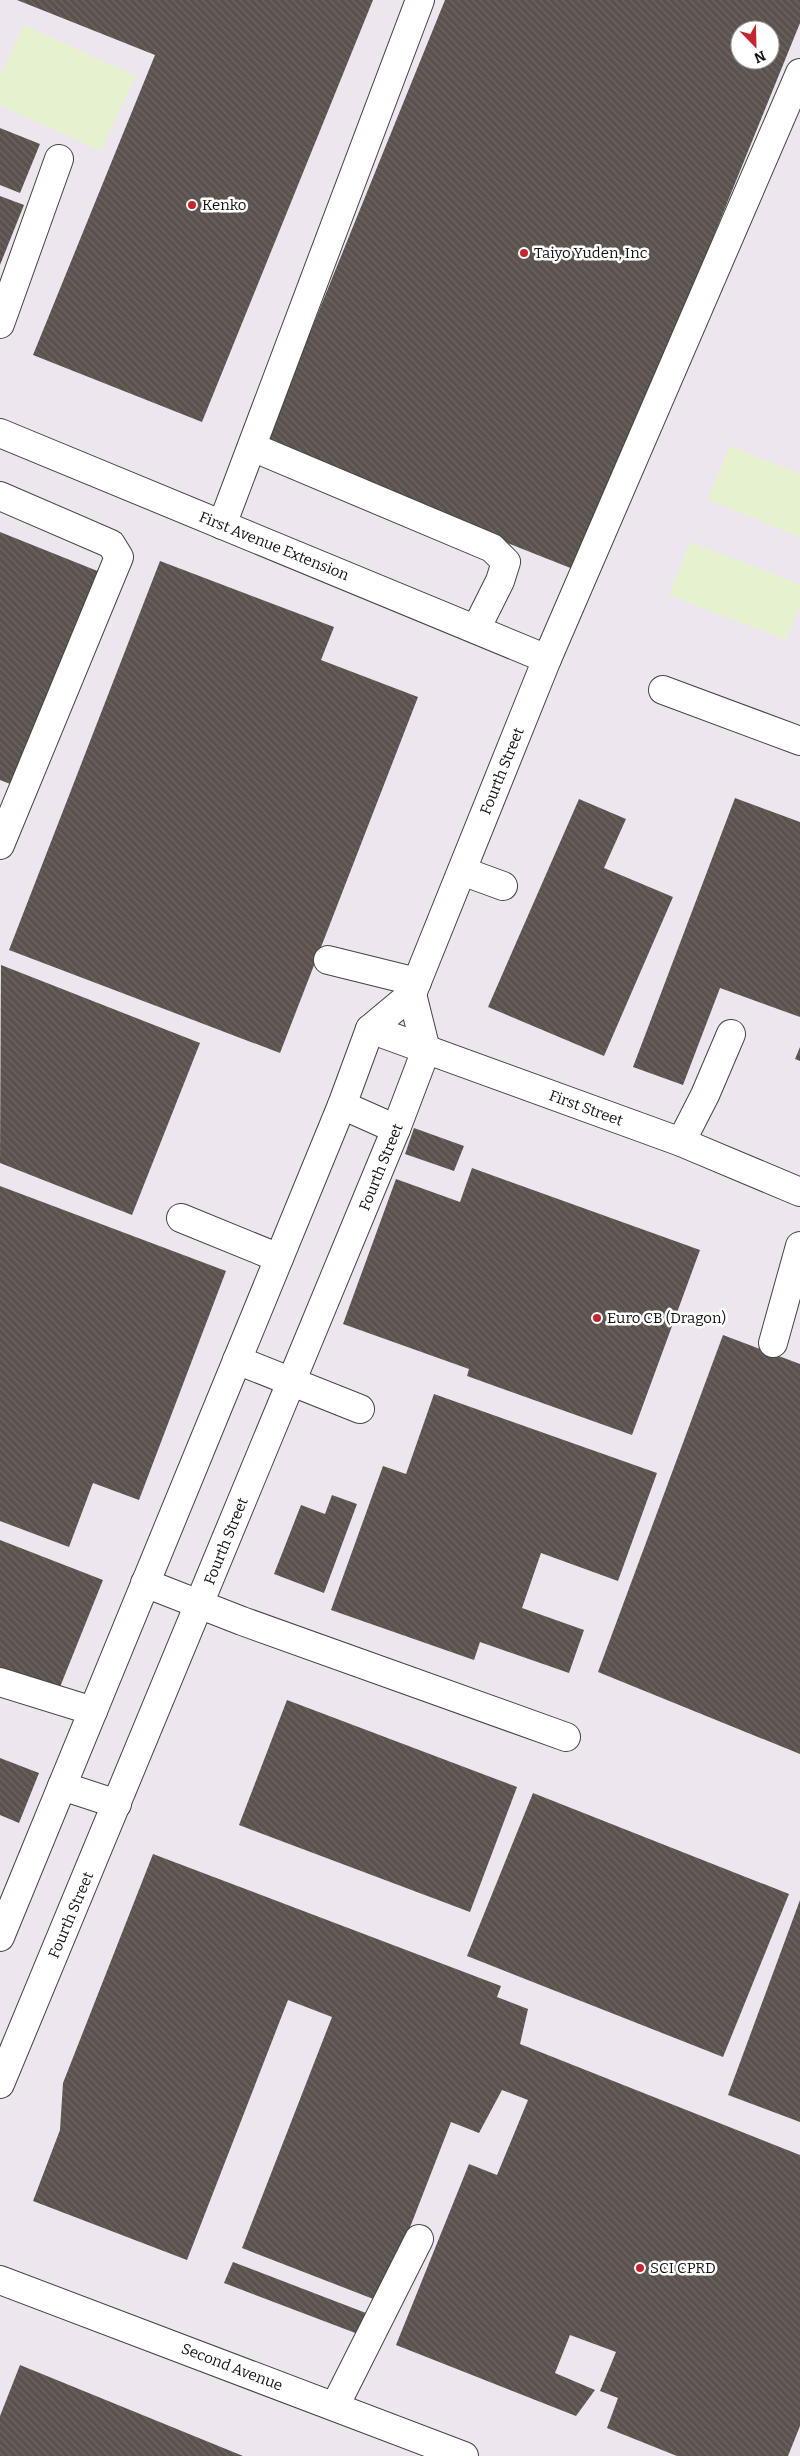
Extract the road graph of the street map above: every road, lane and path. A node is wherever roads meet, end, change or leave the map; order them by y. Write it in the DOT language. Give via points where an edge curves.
graph roads {
  1 [pos="420,0"];
  2 [pos="800,73"];
  3 [pos="59,159"];
  4 [pos="0,324"];
  5 [pos="0,433"];
  6 [pos="252,446"];
  7 [pos="0,496"];
  8 [pos="222,525"];
  9 [pos="476,629"];
  10 [pos="547,659"];
  11 [pos="663,690"];
  12 [pos="800,741"];
  13 [pos="0,845"];
  14 [pos="462,871"];
  15 [pos="503,886"];
  16 [pos="328,960"];
  17 [pos="415,988"];
  18 [pos="370,1029"];
  19 [pos="731,1034"];
  20 [pos="426,1050"];
  21 [pos="342,1105"];
  22 [pos="396,1129"];
  23 [pos="680,1142"];
  24 [pos="798,1188"];
  25 [pos="181,1218"];
  26 [pos="800,1246"];
  27 [pos="279,1258"];
  28 [pos="773,1343"];
  29 [pos="237,1360"];
  30 [pos="292,1382"];
  31 [pos="360,1409"];
  32 [pos="145,1583"];
  33 [pos="200,1604"];
  34 [pos="0,1682"];
  35 [pos="93,1711"];
  36 [pos="566,1737"];
  37 [pos="62,1786"];
  38 [pos="117,1804"];
  39 [pos="0,1937"];
  40 [pos="0,2084"];
  41 [pos="419,2239"];
  42 [pos="0,2280"];
  43 [pos="335,2406"];
  44 [pos="464,2456"];
  1 -- 6 [label="street"];
  2 -- 10 [label="street, Fourth Street"];
  3 -- 4 [label="street"];
  5 -- 8 [label="street, First Avenue Extension"];
  6 -- 8 [label="street"];
  6 -- 9 [label="street" via="492,548 506,562"];
  7 -- 13 [label="street" via="111,544 119,557"];
  8 -- 9 [label="street, First Avenue Extension"];
  9 -- 10 [label="street, First Avenue Extension"];
  10 -- 14 [label="street, Fourth Street"];
  11 -- 12 [label="street"];
  14 -- 15 [label="street"];
  14 -- 17 [label="street, Fourth Street"];
  16 -- 17 [label="street"];
  17 -- 18 [label="street, Fourth Street"];
  17 -- 20 [label="street"];
  18 -- 20 [label="street, First Street"];
  18 -- 21 [label="street, Fourth Street"];
  19 -- 23 [label="street"];
  20 -- 22 [label="street, Fourth Street"];
  20 -- 23 [label="street, First Street"];
  21 -- 22 [label="street"];
  21 -- 27 [label="street, Fourth Street"];
  22 -- 30 [label="street, Fourth Street"];
  23 -- 24 [label="street, First Street"];
  25 -- 27 [label="street"];
  26 -- 28 [label="street"];
  27 -- 29 [label="street, Fourth Street"];
  29 -- 30 [label="street"];
  29 -- 32 [label="street, Fourth Street"];
  30 -- 31 [label="street"];
  30 -- 33 [label="street, Fourth Street"];
  32 -- 33 [label="street"];
  32 -- 35 [label="street, Fourth Street"];
  33 -- 36 [label="street"];
  33 -- 38 [label="street, Fourth Street"];
  34 -- 35 [label="street"];
  35 -- 37 [label="street, Fourth Street"];
  37 -- 38 [label="street"];
  37 -- 39 [label="street, Fourth Street"];
  38 -- 40 [label="street, Fourth Street"];
  41 -- 43 [label="street"];
  42 -- 43 [label="street, Second Avenue"];
  43 -- 44 [label="street, Second Avenue"];
}
